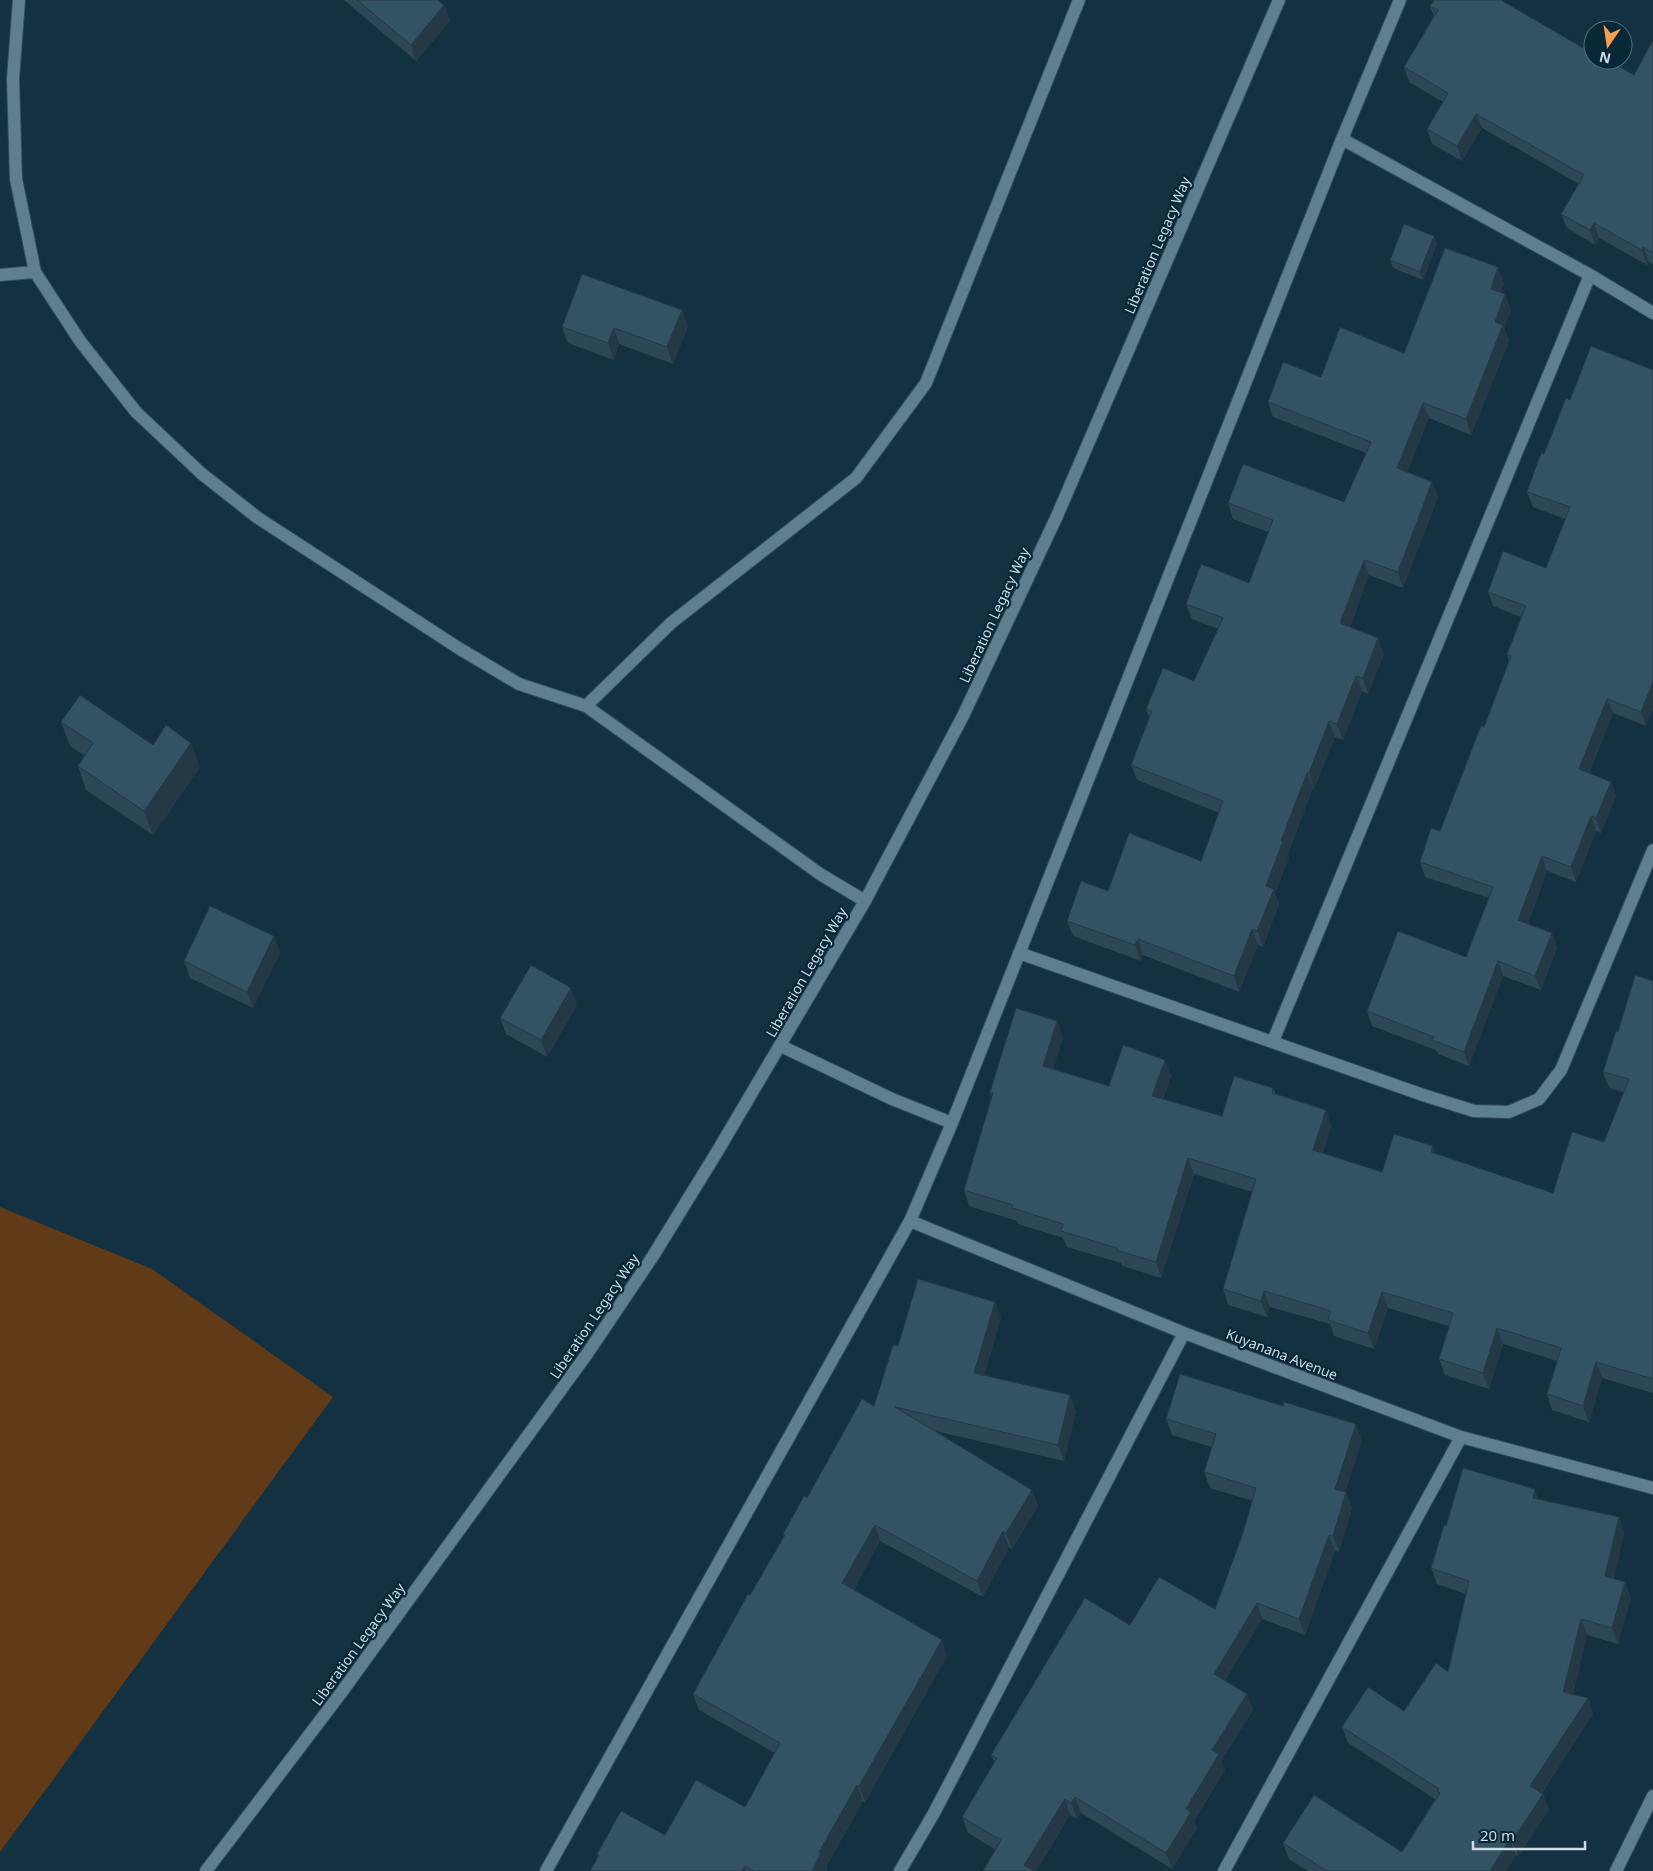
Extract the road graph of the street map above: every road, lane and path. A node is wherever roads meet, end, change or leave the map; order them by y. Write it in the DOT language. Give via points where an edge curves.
graph roads {
  1 [pos="20,0"];
  2 [pos="1079,0"];
  3 [pos="1278,0"];
  4 [pos="1400,0"];
  5 [pos="1342,139"];
  6 [pos="35,272"];
  7 [pos="0,275"];
  8 [pos="1590,275"];
  9 [pos="1653,314"];
  10 [pos="586,706"];
  11 [pos="1653,850"];
  12 [pos="865,901"];
  13 [pos="1019,952"];
  14 [pos="1273,1042"];
  15 [pos="780,1046"];
  16 [pos="952,1123"];
  17 [pos="910,1222"];
  18 [pos="1184,1333"];
  19 [pos="1461,1437"];
  20 [pos="1653,1488"];
  21 [pos="1653,1796"];
  22 [pos="206,1871"];
  23 [pos="546,1871"];
  24 [pos="900,1871"];
  25 [pos="1224,1871"];
  26 [pos="1616,1871"];
  1 -- 6 [label="street" via="13,79 16,179"];
  2 -- 10 [label="street" via="926,383 856,478 671,623"];
  3 -- 12 [label="street, Liberation Legacy Way" via="1057,516 963,716"];
  4 -- 5 [label="street"];
  5 -- 8 [label="street"];
  5 -- 13 [label="street"];
  6 -- 7 [label="street"];
  6 -- 10 [label="street" via="80,341 136,412 202,474 258,518 460,650 519,684"];
  8 -- 9 [label="street"];
  8 -- 14 [label="street"];
  10 -- 12 [label="street" via="820,874"];
  11 -- 14 [label="street" via="1562,1070 1539,1099 1509,1112 1474,1111"];
  12 -- 15 [label="street, Liberation Legacy Way"];
  13 -- 14 [label="street"];
  13 -- 16 [label="street"];
  15 -- 16 [label="street"];
  15 -- 22 [label="street, Liberation Legacy Way" via="652,1256 587,1354 341,1693"];
  16 -- 17 [label="street"];
  17 -- 18 [label="street, Kuyanana Avenue"];
  17 -- 23 [label="street"];
  18 -- 19 [label="street, Kuyanana Avenue"];
  18 -- 24 [label="street" via="934,1813"];
  19 -- 20 [label="street, Kuyanana Avenue"];
  19 -- 25 [label="street"];
  21 -- 26 [label="street"];
}
